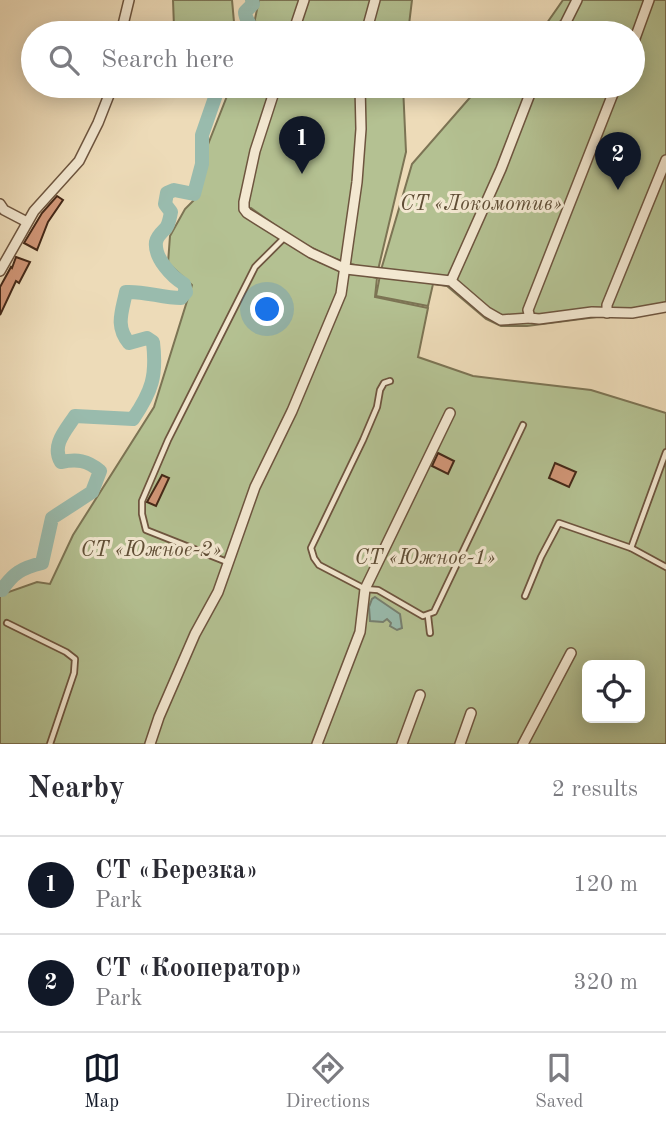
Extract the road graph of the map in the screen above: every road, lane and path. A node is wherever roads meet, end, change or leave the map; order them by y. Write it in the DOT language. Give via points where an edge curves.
graph roads {
  1 [pos="129,0"];
  2 [pos="304,0"];
  3 [pos="375,0"];
  4 [pos="577,0"];
  5 [pos="649,0"];
  6 [pos="124,21"];
  7 [pos="297,21"];
  8 [pos="369,21"];
  9 [pos="566,21"];
  10 [pos="641,21"];
  11 [pos="108,98"];
  12 [pos="272,98"];
  13 [pos="360,98"];
  14 [pos="528,98"];
  15 [pos="611,98"];
  16 [pos="666,160"];
  17 [pos="0,204"];
  18 [pos="27,222"];
  19 [pos="286,237"];
  20 [pos="346,269"];
  21 [pos="0,271"];
  22 [pos="451,281"];
  23 [pos="666,307"];
  24 [pos="607,313"];
  25 [pos="530,318"];
  26 [pos="390,381"];
  27 [pos="450,413"];
  28 [pos="523,425"];
  29 [pos="666,452"];
  30 [pos="631,548"];
  31 [pos="227,562"];
  32 [pos="666,567"];
  33 [pos="365,589"];
  34 [pos="525,596"];
  35 [pos="428,616"];
  36 [pos="7,623"];
  37 [pos="430,633"];
  38 [pos="571,653"];
  39 [pos="420,695"];
  40 [pos="471,713"];
  41 [pos="50,744"];
  42 [pos="150,744"];
  43 [pos="317,744"];
  44 [pos="402,744"];
  45 [pos="460,744"];
  46 [pos="523,744"];
  1 -- 6 [label="street"];
  2 -- 7 [label="street"];
  3 -- 8 [label="street"];
  4 -- 9 [label="street"];
  5 -- 10 [label="street"];
  11 -- 18 [label="street" via="79,161"];
  12 -- 19 [label="street" via="255,151 244,209"];
  13 -- 20 [label="street" via="357,182"];
  14 -- 22 [label="street"];
  15 -- 25 [label="street" via="532,298"];
  16 -- 24 [label="street"];
  17 -- 18 [label="street"];
  18 -- 21 [label="street"];
  19 -- 20 [label="street"];
  19 -- 31 [label="lane" via="255,267 189,394 142,501 146,530"];
  20 -- 22 [label="street"];
  20 -- 31 [label="street" via="341,294 255,487"];
  22 -- 25 [label="street" via="501,320"];
  23 -- 24 [label="street"];
  24 -- 25 [label="street"];
  26 -- 33 [label="lane" via="380,390 363,440 311,548 320,565"];
  27 -- 33 [label="street"];
  28 -- 35 [label="lane" via="460,561"];
  29 -- 30 [label="lane"];
  30 -- 32 [label="lane"];
  30 -- 34 [label="lane" via="559,523"];
  31 -- 42 [label="street"];
  33 -- 35 [label="lane" via="378,590"];
  33 -- 43 [label="street" via="360,632"];
  35 -- 37 [label="lane"];
  36 -- 41 [label="lane" via="75,659"];
  38 -- 46 [label="street"];
  39 -- 44 [label="street"];
  40 -- 45 [label="street"];
}
